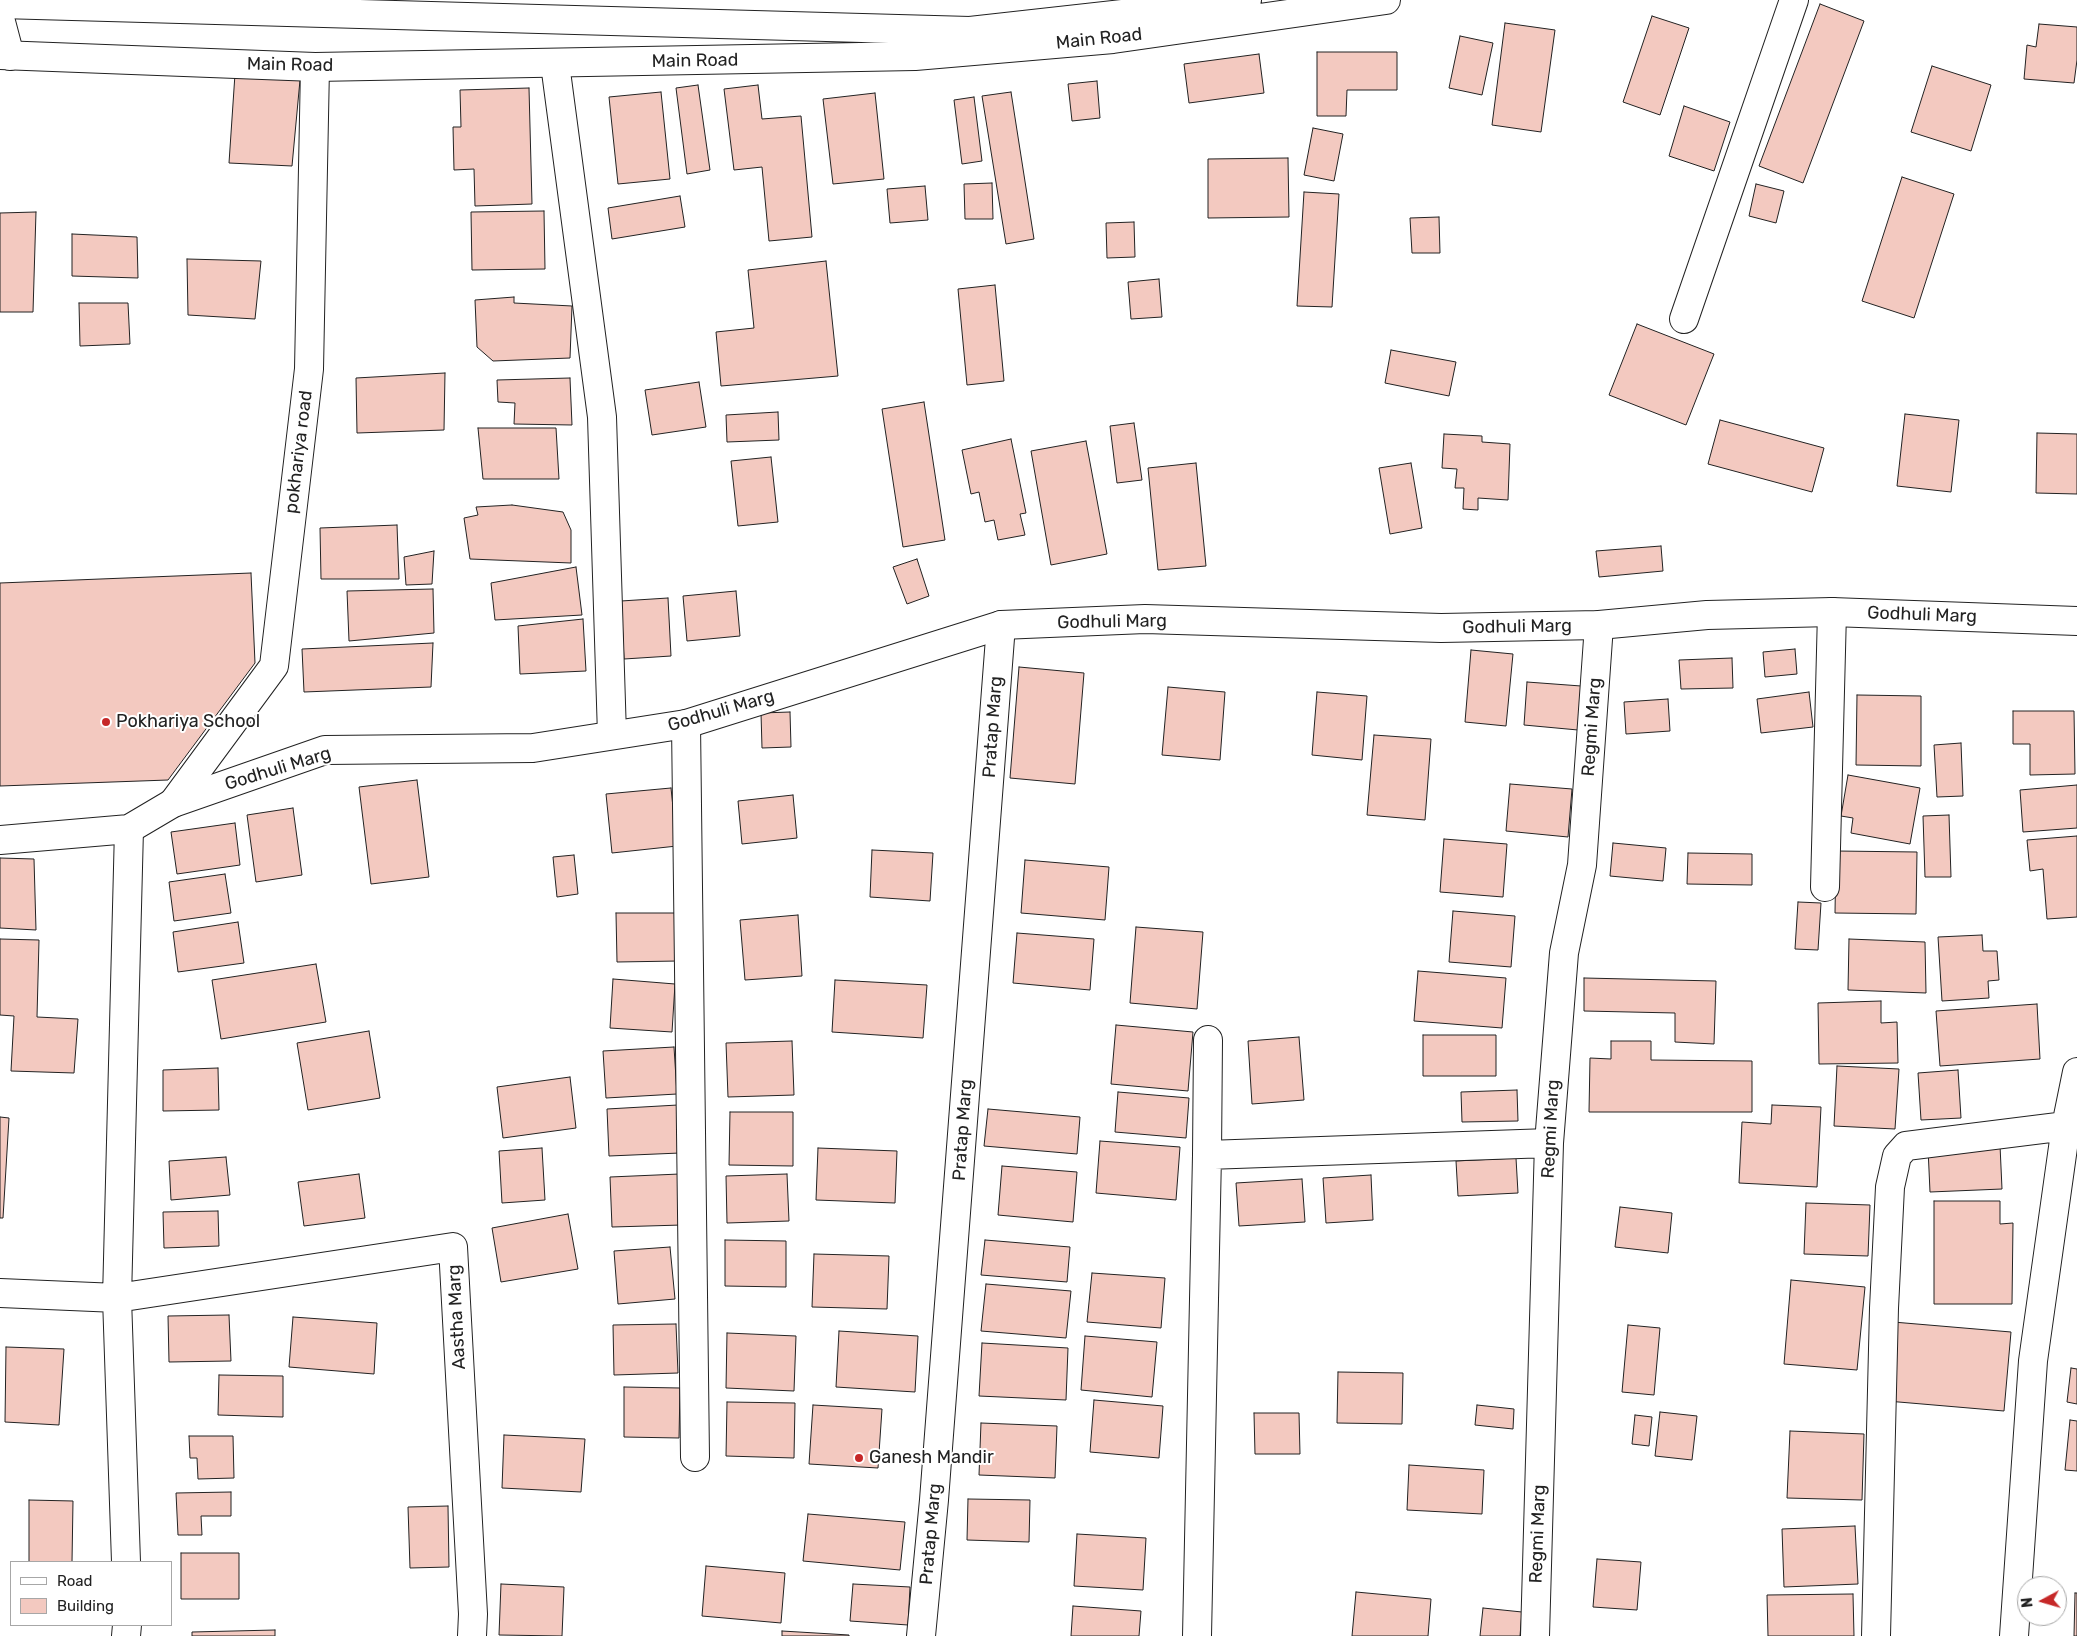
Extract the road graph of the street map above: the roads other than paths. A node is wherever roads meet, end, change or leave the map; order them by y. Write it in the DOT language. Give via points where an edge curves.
graph roads {
  1 [pos="1247,0"];
  2 [pos="1386,0"];
  3 [pos="1794,0"];
  4 [pos="0,4"];
  5 [pos="0,18"];
  6 [pos="1112,18"];
  7 [pos="5,56"];
  8 [pos="555,64"];
  9 [pos="314,67"];
  10 [pos="1684,319"];
  11 [pos="1832,612"];
  12 [pos="2077,621"];
  13 [pos="1001,624"];
  14 [pos="1599,625"];
  15 [pos="686,724"];
  16 [pos="612,735"];
  17 [pos="173,803"];
  18 [pos="129,829"];
  19 [pos="0,840"];
  20 [pos="1825,887"];
  21 [pos="1208,1040"];
  22 [pos="2077,1072"];
  23 [pos="2066,1126"];
  24 [pos="1549,1143"];
  25 [pos="1208,1155"];
  26 [pos="0,1293"];
  27 [pos="117,1298"];
  28 [pos="695,1457"];
  29 [pos="126,1561"];
  30 [pos="472,1636"];
  31 [pos="921,1636"];
  32 [pos="1197,1636"];
  33 [pos="1535,1636"];
  34 [pos="1876,1636"];
  35 [pos="2014,1636"];
  1 -- 6 [label="street, Main Road"];
  2 -- 6 [label="street, Main Road"];
  3 -- 10 [label="street"];
  4 -- 6 [label="street, Main Road" via="970,31"];
  5 -- 7 [label="street"];
  6 -- 8 [label="street, Main Road" via="915,56"];
  7 -- 9 [label="street, Main Road"];
  8 -- 9 [label="street, Main Road"];
  8 -- 16 [label="street" via="602,417"];
  9 -- 17 [label="street, pokhariya road" via="309,369 274,666"];
  11 -- 12 [label="street, Godhuli Marg"];
  11 -- 14 [label="street, Godhuli Marg" via="1708,615"];
  11 -- 20 [label="street"];
  13 -- 14 [label="street, Godhuli Marg" via="1145,620 1441,628"];
  13 -- 15 [label="street, Godhuli Marg"];
  13 -- 31 [label="street, Pratap Marg"];
  14 -- 24 [label="street, Regmi Marg" via="1582,865 1564,952"];
  15 -- 16 [label="street, Godhuli Marg"];
  15 -- 28 [label="street"];
  16 -- 17 [label="street, Godhuli Marg" via="533,748 325,750"];
  17 -- 18 [label="street"];
  18 -- 19 [label="street"];
  18 -- 27 [label="street"];
  21 -- 25 [label="street"];
  22 -- 23 [label="street"];
  23 -- 34 [label="street" via="1906,1146 1897,1156 1890,1187 1884,1308"];
  23 -- 35 [label="street" via="2033,1361"];
  24 -- 25 [label="street"];
  24 -- 33 [label="street, Regmi Marg"];
  25 -- 32 [label="street"];
  26 -- 27 [label="street"];
  27 -- 29 [label="street"];
  27 -- 30 [label="street, Aastha Marg" via="453,1247"];
}
